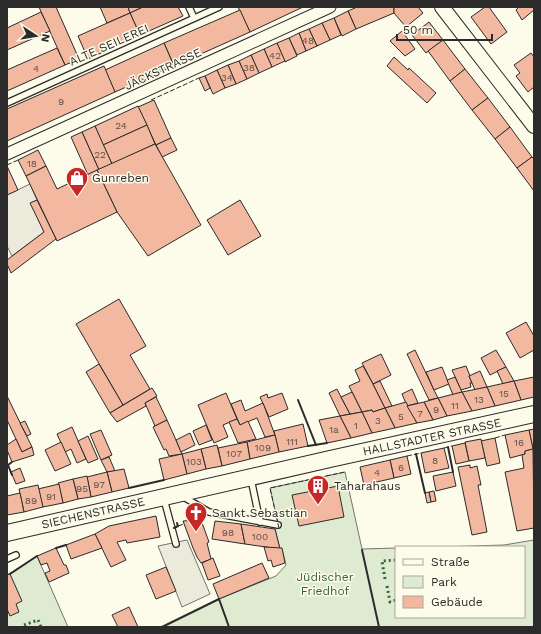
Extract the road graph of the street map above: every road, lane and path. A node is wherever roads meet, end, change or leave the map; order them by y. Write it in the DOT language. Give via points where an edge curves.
graph roads {
  1 [pos="189,7"];
  2 [pos="219,7"];
  3 [pos="330,7"];
  4 [pos="442,7"];
  5 [pos="194,18"];
  6 [pos="7,103"];
  7 [pos="534,126"];
  8 [pos="7,154"];
  9 [pos="534,414"];
  10 [pos="251,478"];
  11 [pos="171,495"];
  12 [pos="260,522"];
  13 [pos="278,525"];
  14 [pos="7,533"];
  15 [pos="176,544"];
  16 [pos="16,555"];
  17 [pos="7,559"];
  1 -- 5 [label="lane"];
  2 -- 5 [label="lane, ALTE SEILEREI"];
  3 -- 8 [label="street, JÄCKSTRASSE"];
  4 -- 7 [label="street"];
  5 -- 6 [label="lane, ALTE SEILEREI"];
  9 -- 10 [label="main road, HALLSTADTER STRASSE"];
  10 -- 11 [label="main road"];
  10 -- 12 [label="lane"];
  11 -- 12 [label="lane" via="209,512"];
  11 -- 14 [label="main road, SIECHENSTRASSE"];
  11 -- 15 [label="lane"];
  12 -- 13 [label="lane"];
  16 -- 17 [label="lane"];
}
